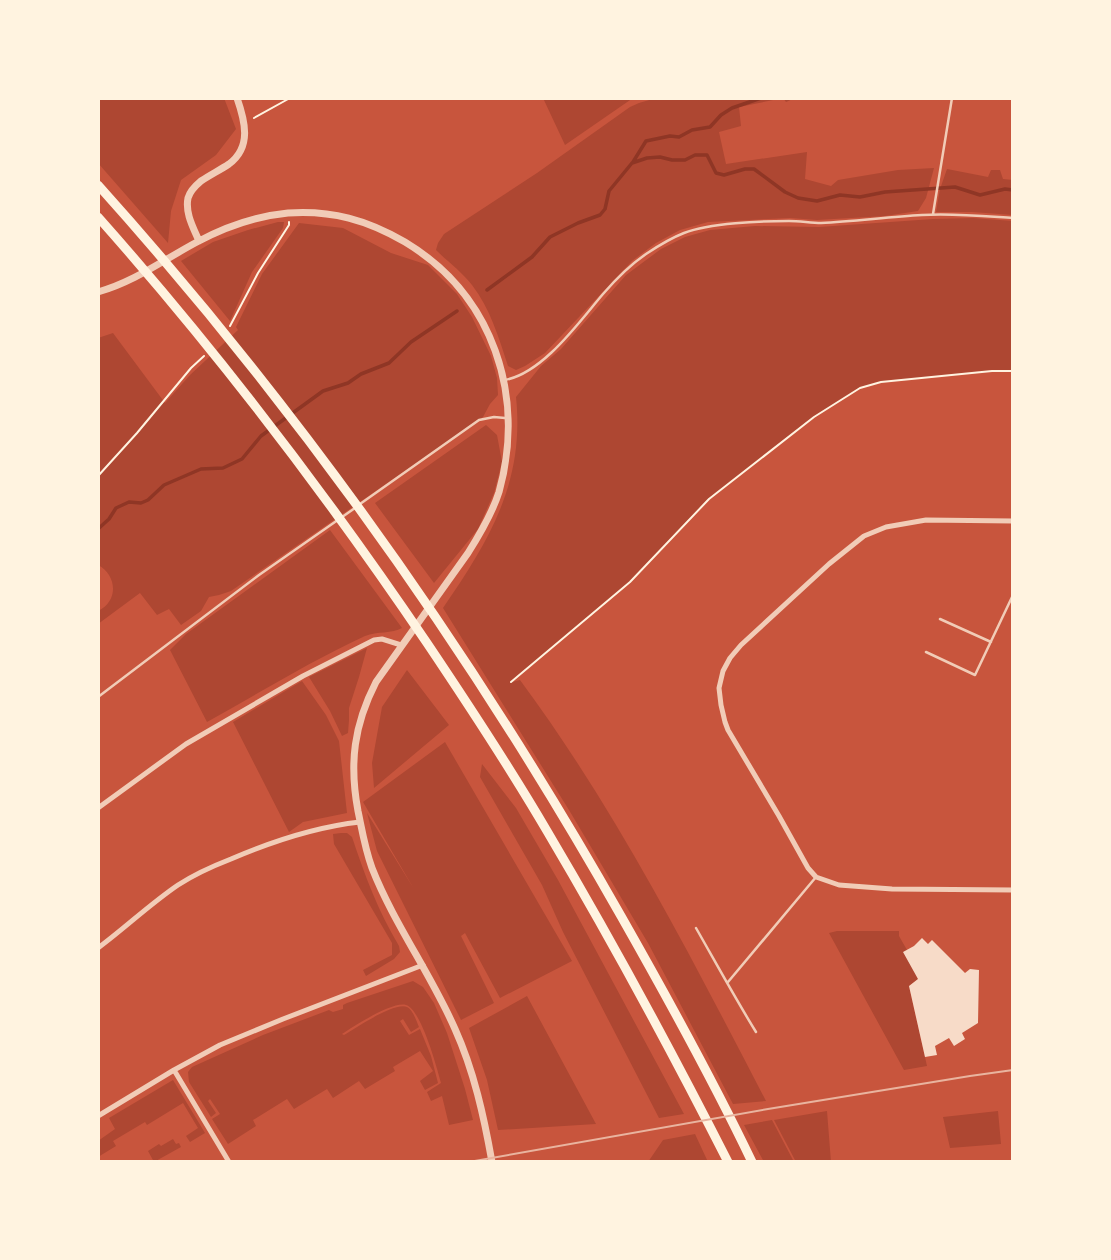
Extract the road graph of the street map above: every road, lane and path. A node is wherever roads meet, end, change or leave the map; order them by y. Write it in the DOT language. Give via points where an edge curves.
graph roads {
  1 [pos="237,98"];
  2 [pos="290,98"];
  3 [pos="953,98"];
  4 [pos="245,124"];
  5 [pos="98,185"];
  6 [pos="933,215"];
  7 [pos="98,217"];
  8 [pos="1013,218"];
  9 [pos="199,241"];
  10 [pos="98,292"];
  11 [pos="1013,371"];
  12 [pos="505,380"];
  13 [pos="508,418"];
  14 [pos="1013,521"];
  15 [pos="1013,594"];
  16 [pos="940,619"];
  17 [pos="991,642"];
  18 [pos="401,645"];
  19 [pos="926,652"];
  20 [pos="512,682"];
  21 [pos="98,697"];
  22 [pos="98,808"];
  23 [pos="360,822"];
  24 [pos="816,877"];
  25 [pos="1013,890"];
  26 [pos="695,928"];
  27 [pos="98,948"];
  28 [pos="423,965"];
  29 [pos="728,982"];
  30 [pos="756,1032"];
  31 [pos="174,1070"];
  32 [pos="98,1116"];
  33 [pos="229,1162"];
  34 [pos="492,1162"];
  35 [pos="728,1162"];
  36 [pos="752,1162"];
  1 -- 4 [label="street"];
  2 -- 4 [label="path"];
  3 -- 6 [label="lane"];
  4 -- 9 [label="street" via="238,155 196,185 188,198 188,215"];
  5 -- 36 [label="highway" via="311,443 449,636 603,884"];
  6 -- 8 [label="lane"];
  6 -- 12 [label="lane" via="754,223 682,234 623,273 535,365"];
  7 -- 35 [label="highway" via="293,456 464,698 547,829"];
  9 -- 10 [label="street" via="132,280"];
  9 -- 12 [label="street" via="242,223 289,213 353,218 384,230 418,250 464,293 490,338"];
  11 -- 20 [label="path" via="881,382 860,388 814,416 709,499 631,582"];
  12 -- 13 [label="street"];
  13 -- 18 [label="street" via="504,471 482,532"];
  13 -- 21 [label="lane" via="479,420 259,575"];
  14 -- 24 [label="street" via="926,520 864,536 730,658 719,688 728,730"];
  15 -- 17 [label="lane"];
  16 -- 17 [label="lane"];
  17 -- 19 [label="lane" via="975,675"];
  18 -- 22 [label="street" via="374,640 303,676 186,744"];
  18 -- 23 [label="street" via="368,697 358,727 353,762"];
  23 -- 27 [label="street" via="288,837 196,875"];
  23 -- 28 [label="street" via="387,902"];
  24 -- 25 [label="street" via="839,885 891,889"];
  24 -- 29 [label="lane"];
  26 -- 29 [label="lane"];
  28 -- 31 [label="street" via="220,1045"];
  28 -- 34 [label="street" via="471,1072"];
  29 -- 30 [label="lane"];
  31 -- 32 [label="street"];
  31 -- 33 [label="street"];
}
